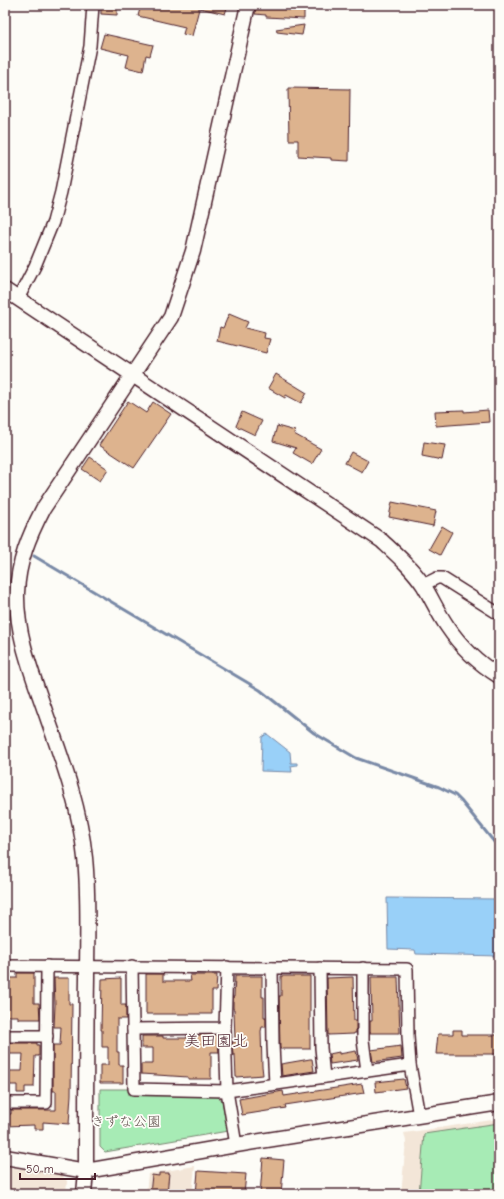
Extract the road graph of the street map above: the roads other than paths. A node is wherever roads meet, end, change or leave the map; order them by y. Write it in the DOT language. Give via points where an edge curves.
graph roads {
  1 [pos="93,5"];
  2 [pos="248,5"];
  3 [pos="5,290"];
  4 [pos="18,299"];
  5 [pos="132,374"];
  6 [pos="424,585"];
  7 [pos="11,594"];
  8 [pos="499,614"];
  9 [pos="499,676"];
  10 [pos="5,966"];
  11 [pos="47,966"];
  12 [pos="87,966"];
  13 [pos="132,966"];
  14 [pos="227,967"];
  15 [pos="272,968"];
  16 [pos="320,968"];
  17 [pos="362,968"];
  18 [pos="225,1028"];
  19 [pos="133,1029"];
  20 [pos="5,1036"];
  21 [pos="46,1036"];
  22 [pos="410,1065"];
  23 [pos="367,1071"];
  24 [pos="324,1077"];
  25 [pos="275,1084"];
  26 [pos="227,1090"];
  27 [pos="5,1103"];
  28 [pos="499,1103"];
  29 [pos="419,1116"];
  30 [pos="236,1145"];
  31 [pos="5,1157"];
  32 [pos="86,1171"];
  33 [pos="84,1194"];
  1 -- 4 [label="street" via="90,46 61,192 53,222"];
  2 -- 5 [label="street" via="193,251 171,317"];
  3 -- 4 [label="street"];
  4 -- 5 [label="street"];
  5 -- 6 [label="street" via="373,535"];
  5 -- 7 [label="street" via="34,525"];
  6 -- 8 [label="street" via="442,578"];
  6 -- 9 [label="street" via="447,626 464,649 484,667"];
  7 -- 12 [label="street" via="24,646 68,778 83,839 87,881"];
  10 -- 11 [label="street"];
  11 -- 12 [label="street"];
  11 -- 21 [label="street"];
  12 -- 13 [label="street"];
  12 -- 32 [label="street"];
  13 -- 14 [label="street"];
  13 -- 19 [label="street"];
  14 -- 15 [label="street"];
  14 -- 18 [label="street"];
  15 -- 16 [label="street"];
  15 -- 25 [label="street"];
  16 -- 17 [label="street"];
  16 -- 24 [label="street"];
  17 -- 22 [label="street" via="407,969"];
  17 -- 23 [label="street" via="363,1040"];
  18 -- 19 [label="street"];
  18 -- 26 [label="street"];
  19 -- 26 [label="street" via="134,1089"];
  20 -- 21 [label="street"];
  21 -- 27 [label="street" via="46,1103"];
  22 -- 23 [label="street"];
  22 -- 29 [label="street"];
  23 -- 24 [label="street"];
  24 -- 25 [label="street"];
  25 -- 26 [label="street"];
  26 -- 30 [label="street"];
  28 -- 29 [label="street"];
  29 -- 30 [label="street"];
  30 -- 32 [label="street"];
  31 -- 32 [label="street"];
  32 -- 33 [label="street"];
}
